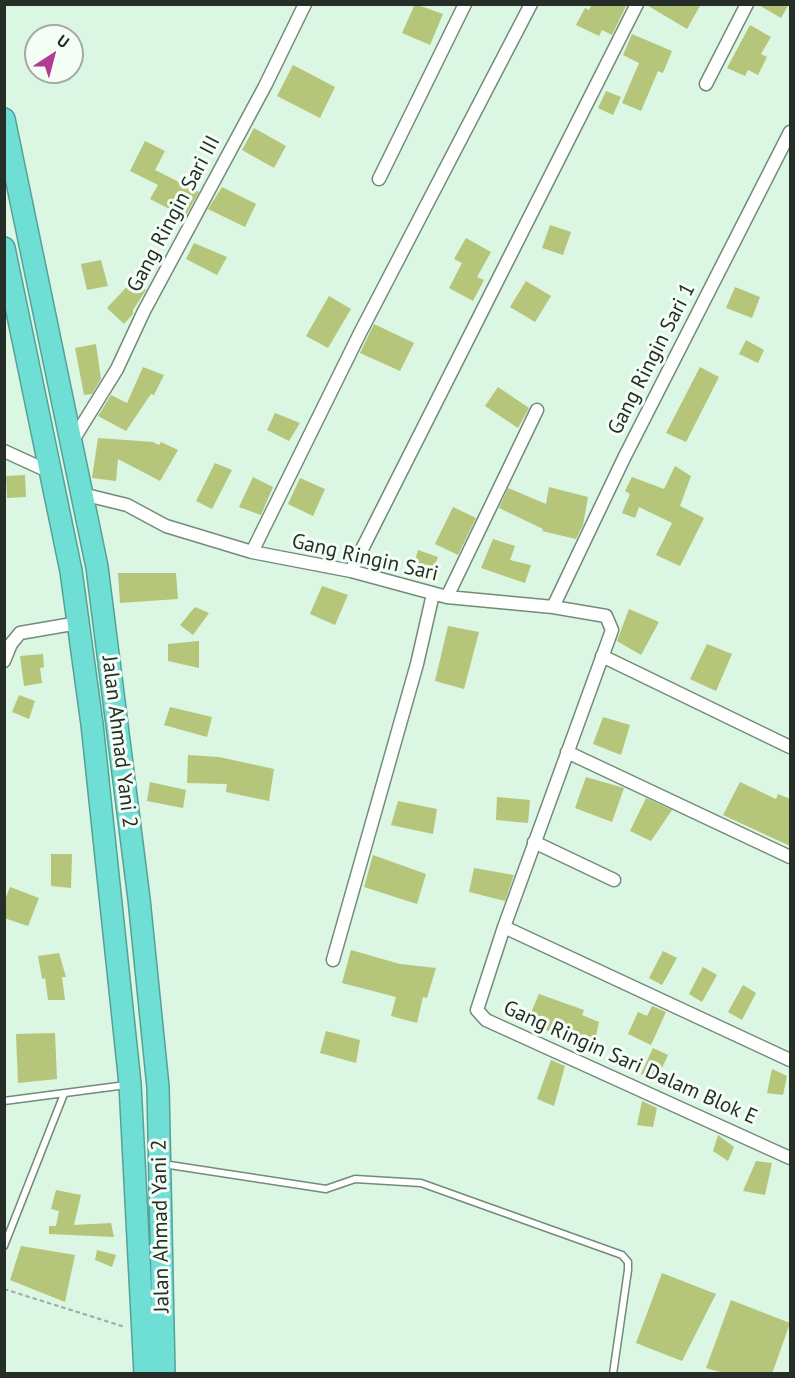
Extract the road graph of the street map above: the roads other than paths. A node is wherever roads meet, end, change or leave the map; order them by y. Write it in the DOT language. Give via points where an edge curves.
graph roads {
  1 [pos="305,4"];
  2 [pos="465,4"];
  3 [pos="531,4"];
  4 [pos="637,4"];
  5 [pos="747,4"];
  6 [pos="706,84"];
  7 [pos="4,119"];
  8 [pos="790,132"];
  9 [pos="7,141"];
  10 [pos="379,179"];
  11 [pos="4,248"];
  12 [pos="537,410"];
  13 [pos="73,440"];
  14 [pos="4,451"];
  15 [pos="50,472"];
  16 [pos="82,494"];
  17 [pos="254,548"];
  18 [pos="351,571"];
  19 [pos="449,591"];
  20 [pos="434,594"];
  21 [pos="553,607"];
  22 [pos="78,623"];
  23 [pos="602,656"];
  24 [pos="4,661"];
  25 [pos="790,747"];
  26 [pos="567,752"];
  27 [pos="534,842"];
  28 [pos="790,856"];
  29 [pos="614,880"];
  30 [pos="504,927"];
  31 [pos="333,960"];
  32 [pos="790,1060"];
  33 [pos="130,1084"];
  34 [pos="64,1094"];
  35 [pos="4,1101"];
  36 [pos="790,1158"];
  37 [pos="158,1163"];
  38 [pos="4,1245"];
  39 [pos="145,1374"];
  40 [pos="164,1374"];
  41 [pos="613,1374"];
  1 -- 13 [label="street, Gang Ringin Sari III" via="117,369"];
  2 -- 10 [label="street"];
  3 -- 17 [label="street" via="380,293"];
  4 -- 18 [label="street"];
  5 -- 6 [label="street"];
  7 -- 9 [label="highway, Jalan Ahmad Yani 2"];
  8 -- 21 [label="street, Gang Ringin Sari 1"];
  9 -- 13 [label="highway, Jalan Ahmad Yani 2"];
  11 -- 15 [label="highway, Jalan Ahmad Yani 2"];
  12 -- 19 [label="street"];
  13 -- 16 [label="highway, Jalan Ahmad Yani 2"];
  14 -- 15 [label="street"];
  15 -- 22 [label="highway, Jalan Ahmad Yani 2"];
  16 -- 17 [label="street, Gang Ringin Sari" via="127,505 166,526"];
  16 -- 37 [label="highway, Jalan Ahmad Yani 2" via="97,567 139,899 158,1087"];
  17 -- 18 [label="street, Gang Ringin Sari"];
  18 -- 20 [label="street, Gang Ringin Sari"];
  19 -- 20 [label="street, Gang Ringin Sari"];
  19 -- 21 [label="street, Gang Ringin Sari"];
  20 -- 31 [label="street"];
  21 -- 23 [label="street, Gang Ringin Sari" via="608,618 612,630"];
  22 -- 24 [label="street" via="20,633"];
  22 -- 33 [label="highway, Jalan Ahmad Yani 2" via="94,736"];
  23 -- 25 [label="street"];
  23 -- 26 [label="street"];
  26 -- 27 [label="street"];
  26 -- 28 [label="street"];
  27 -- 29 [label="street"];
  27 -- 30 [label="street"];
  30 -- 32 [label="street"];
  30 -- 36 [label="street, Gang Ringin Sari Dalam Blok E" via="477,1010 486,1020"];
  33 -- 34 [label="lane"];
  33 -- 39 [label="highway, Jalan Ahmad Yani 2"];
  34 -- 35 [label="lane"];
  34 -- 38 [label="lane"];
  37 -- 40 [label="highway, Jalan Ahmad Yani 2"];
  37 -- 41 [label="lane" via="326,1189 355,1179 421,1183 622,1255 628,1270"];
}
